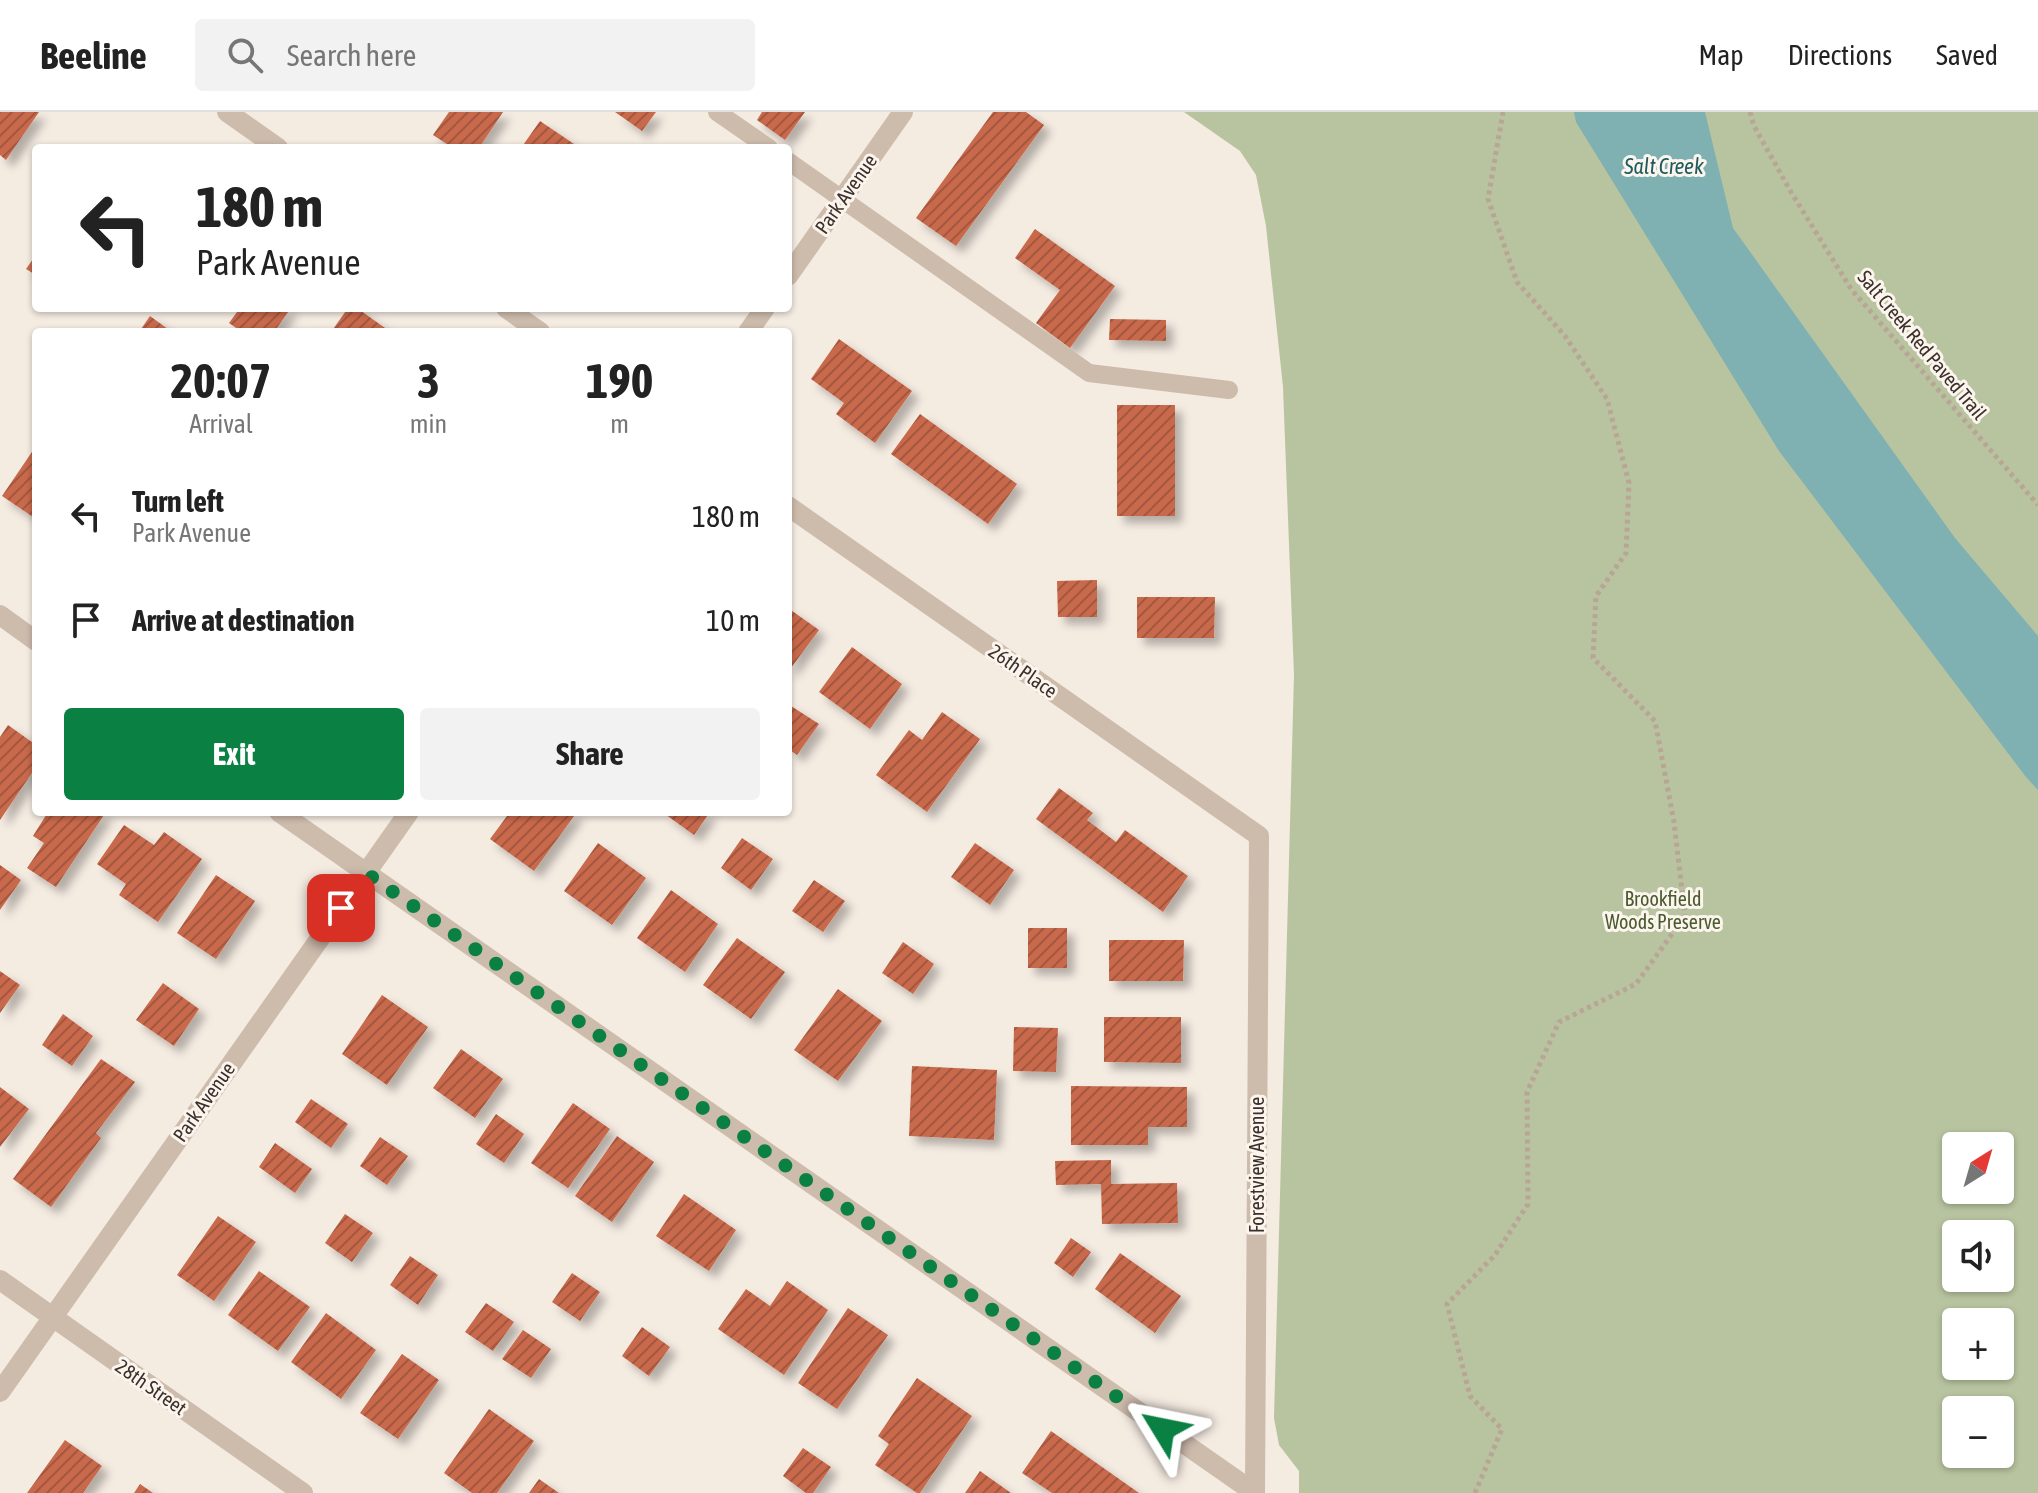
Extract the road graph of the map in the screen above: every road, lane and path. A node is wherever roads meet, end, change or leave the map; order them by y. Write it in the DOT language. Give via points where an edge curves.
graph roads {
  1 [pos="227,112"];
  2 [pos="717,112"];
  3 [pos="903,112"];
  4 [pos="1503,112"];
  5 [pos="1750,112"];
  6 [pos="272,144"];
  7 [pos="763,144"];
  8 [pos="792,164"];
  9 [pos="842,199"];
  10 [pos="792,270"];
  11 [pos="512,312"];
  12 [pos="534,328"];
  13 [pos="1229,390"];
  14 [pos="2038,505"];
  15 [pos="792,509"];
  16 [pos="0,615"];
  17 [pos="32,638"];
  18 [pos="285,816"];
  19 [pos="406,816"];
  20 [pos="1259,836"];
  21 [pos="366,873"];
  22 [pos="0,1280"];
  23 [pos="53,1317"];
  24 [pos="0,1392"];
  25 [pos="303,1493"];
  26 [pos="1255,1493"];
  27 [pos="1475,1493"];
  1 -- 6 [label="street"];
  2 -- 7 [label="lane"];
  3 -- 9 [label="street, Park Avenue"];
  4 -- 27 [label="path" via="1488,199 1517,282 1565,336 1607,399 1629,483 1626,553 1596,596 1593,658 1655,721 1685,916 1636,984 1559,1022 1527,1092 1528,1204 1495,1255 1447,1304 1470,1396 1502,1429"];
  5 -- 14 [label="path, Salt Creek Red Paved Trail" via="1791,192 1851,289"];
  8 -- 9 [label="lane"];
  9 -- 10 [label="street, Park Avenue"];
  9 -- 13 [label="lane" via="1089,373"];
  11 -- 12 [label="street"];
  15 -- 20 [label="street, 26th Place"];
  16 -- 17 [label="street"];
  18 -- 21 [label="street"];
  19 -- 21 [label="street, Park Avenue"];
  20 -- 26 [label="street, Forestview Avenue"];
  21 -- 23 [label="street, Park Avenue"];
  21 -- 26 [label="street"];
  22 -- 23 [label="street, 28th Street"];
  23 -- 24 [label="street, Park Avenue"];
  23 -- 25 [label="street, 28th Street"];
}
